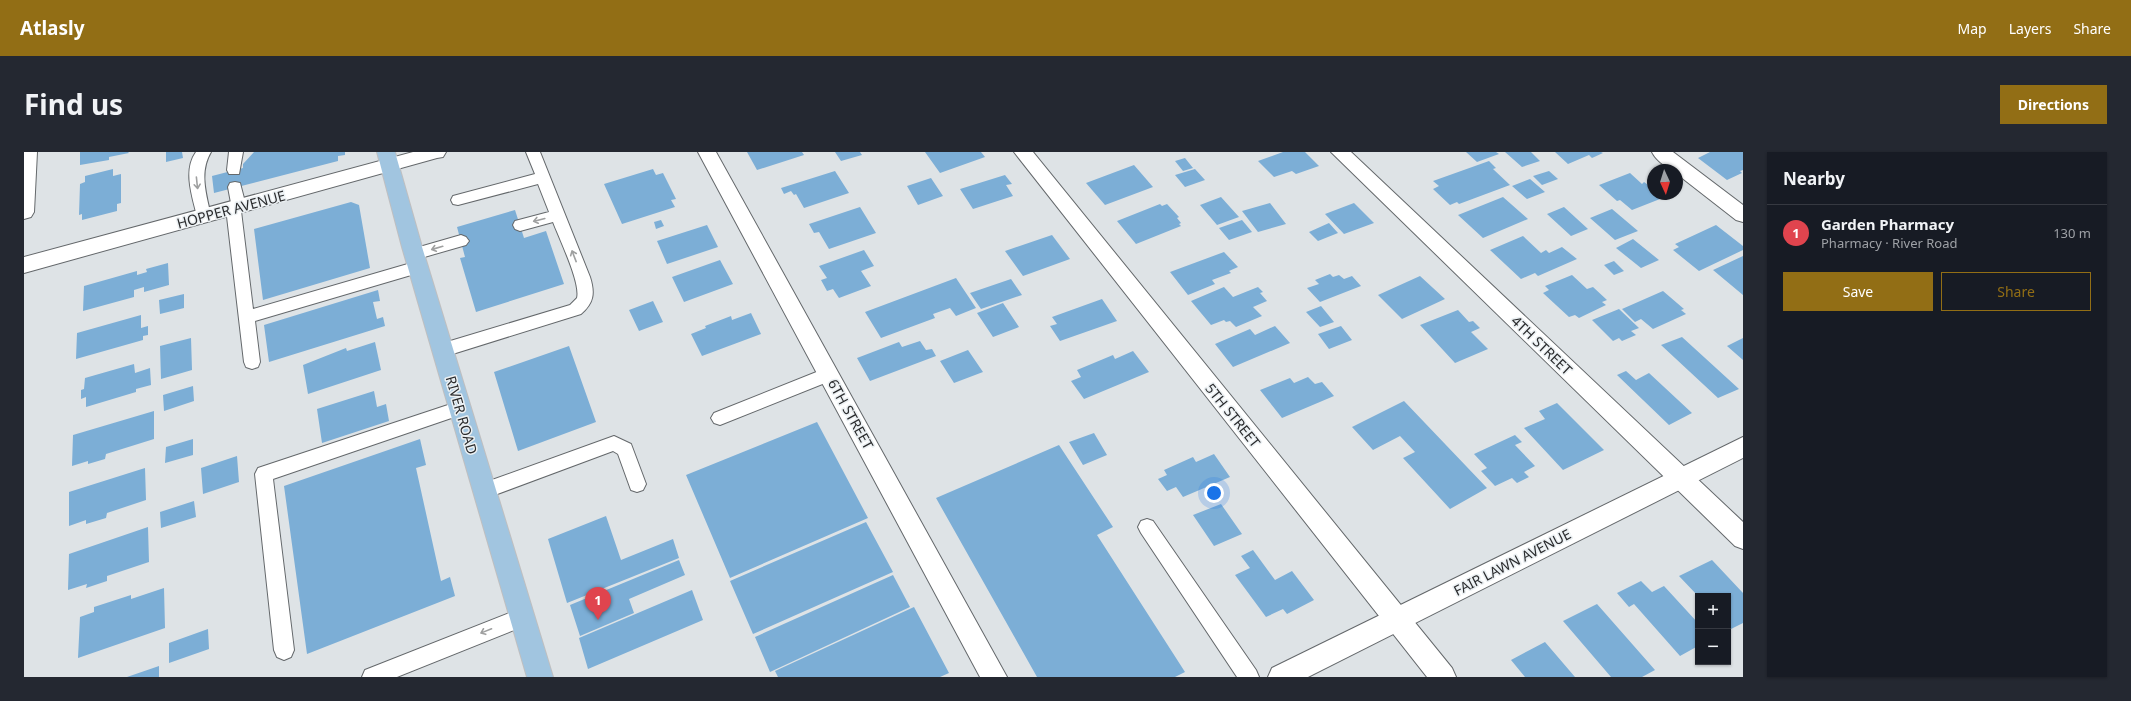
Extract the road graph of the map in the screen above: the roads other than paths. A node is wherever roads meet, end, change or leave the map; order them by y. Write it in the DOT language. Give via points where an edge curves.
graph roads {
  1 [pos="28,152"];
  2 [pos="204,152"];
  3 [pos="236,152"];
  4 [pos="438,152"];
  5 [pos="533,152"];
  6 [pos="707,152"];
  7 [pos="1023,152"];
  8 [pos="1340,152"];
  9 [pos="1661,152"];
  10 [pos="388,159"];
  11 [pos="234,170"];
  12 [pos="544,177"];
  13 [pos="236,187"];
  14 [pos="458,200"];
  15 [pos="236,207"];
  16 [pos="24,212"];
  17 [pos="558,215"];
  18 [pos="1743,215"];
  19 [pos="204,216"];
  20 [pos="520,225"];
  21 [pos="461,241"];
  22 [pos="416,261"];
  23 [pos="24,265"];
  24 [pos="246,316"];
  25 [pos="443,350"];
  26 [pos="252,362"];
  27 [pos="829,374"];
  28 [pos="460,408"];
  29 [pos="720,418"];
  30 [pos="1743,447"];
  31 [pos="1681,477"];
  32 [pos="637,484"];
  33 [pos="484,491"];
  34 [pos="1147,527"];
  35 [pos="1743,538"];
  36 [pos="522,617"];
  37 [pos="1396,620"];
  38 [pos="284,650"];
  39 [pos="372,677"];
  40 [pos="540,677"];
  41 [pos="994,677"];
  42 [pos="1249,677"];
  43 [pos="1281,677"];
  44 [pos="1443,677"];
  1 -- 16 [label="street"];
  2 -- 19 [label="lane, one-way" via="200,155 196,181"];
  3 -- 11 [label="lane"];
  4 -- 10 [label="street, HOPPER AVENUE"];
  5 -- 12 [label="lane"];
  6 -- 27 [label="street, 6TH STREET"];
  7 -- 37 [label="street, 5TH STREET"];
  8 -- 31 [label="street, 4TH STREET"];
  9 -- 18 [label="street"];
  10 -- 15 [label="street, HOPPER AVENUE"];
  10 -- 22 [label="main road, RIVER ROAD"];
  12 -- 14 [label="lane"];
  12 -- 17 [label="lane"];
  13 -- 15 [label="lane"];
  15 -- 19 [label="street, HOPPER AVENUE"];
  15 -- 24 [label="lane"];
  17 -- 20 [label="lane, one-way"];
  25 -- 17 [label="lane, one-way" via="575,310 584,304 587,293"];
  19 -- 23 [label="street, HOPPER AVENUE"];
  21 -- 22 [label="lane, one-way"];
  22 -- 24 [label="lane"];
  22 -- 25 [label="main road, RIVER ROAD"];
  24 -- 26 [label="lane"];
  25 -- 28 [label="main road, RIVER ROAD"];
  27 -- 29 [label="lane"];
  27 -- 41 [label="street, 6TH STREET"];
  28 -- 33 [label="main road, RIVER ROAD"];
  28 -- 38 [label="lane" via="264,474"];
  30 -- 31 [label="street, FAIR LAWN AVENUE"];
  31 -- 35 [label="street, 4TH STREET"];
  31 -- 37 [label="street, FAIR LAWN AVENUE"];
  32 -- 33 [label="lane" via="625,449 614,443"];
  33 -- 36 [label="main road, RIVER ROAD"];
  34 -- 42 [label="lane"];
  36 -- 39 [label="lane, one-way"];
  36 -- 40 [label="main road, RIVER ROAD"];
  37 -- 43 [label="street, FAIR LAWN AVENUE"];
  37 -- 44 [label="street, 5TH STREET"];
}
